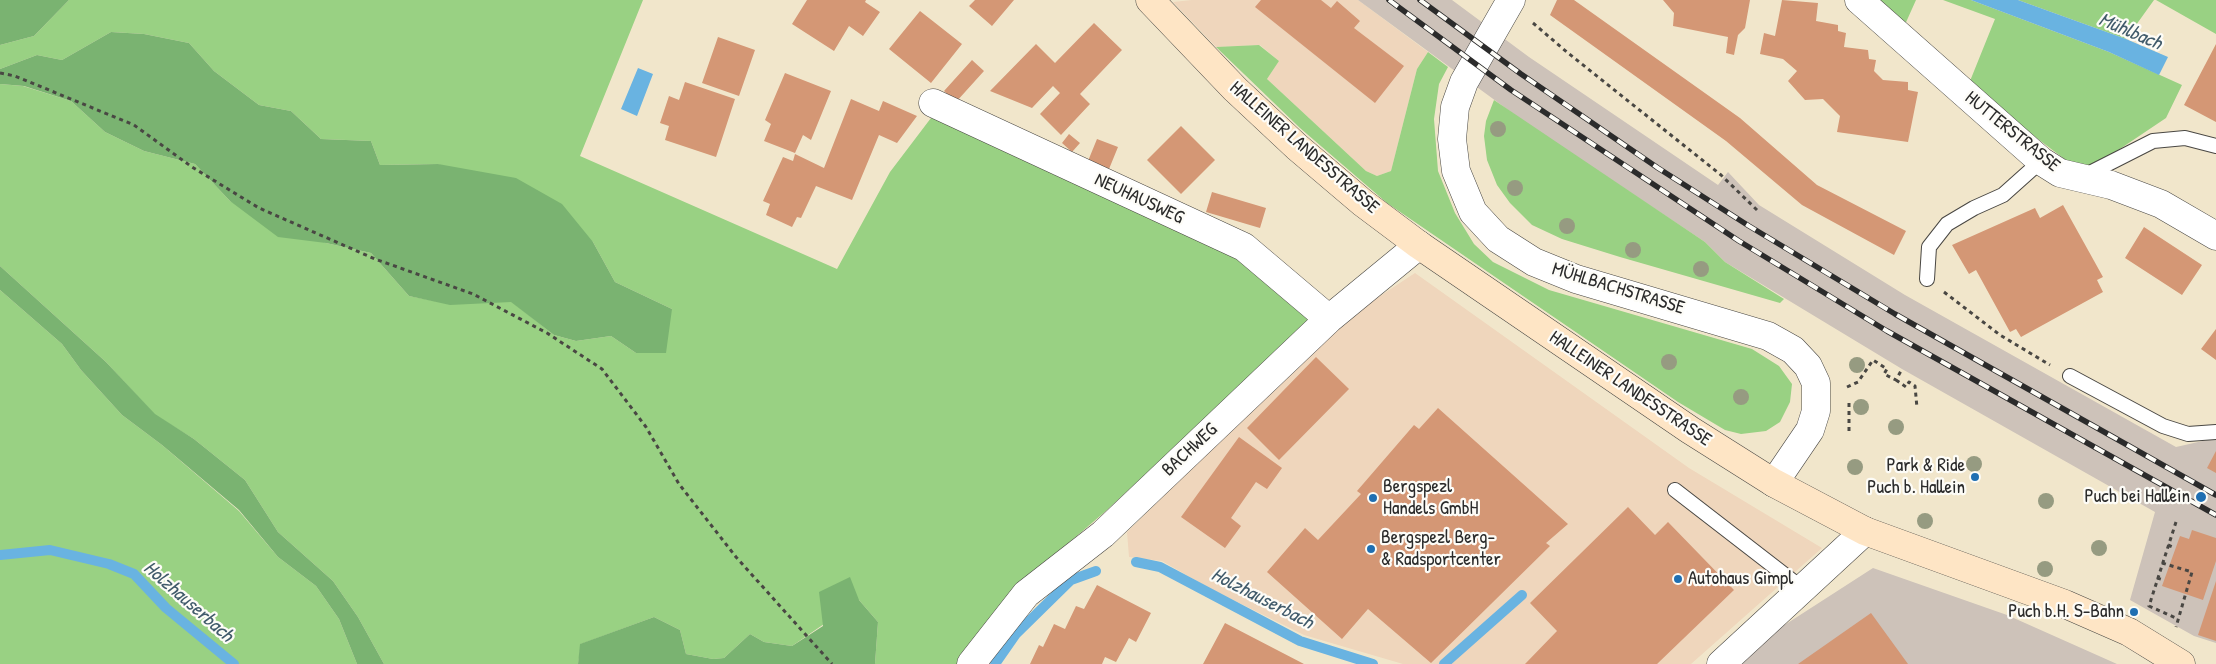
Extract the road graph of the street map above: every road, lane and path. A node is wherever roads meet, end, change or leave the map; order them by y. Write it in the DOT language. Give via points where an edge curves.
graph roads {
  1 [pos="1150,0"];
  2 [pos="1511,0"];
  3 [pos="1859,0"];
  4 [pos="1536,15"];
  5 [pos="1533,22"];
  6 [pos="1528,31"];
  7 [pos="0,73"];
  8 [pos="933,103"];
  9 [pos="2216,146"];
  10 [pos="2041,161"];
  11 [pos="2081,178"];
  12 [pos="1757,210"];
  13 [pos="2216,236"];
  14 [pos="1419,245"];
  15 [pos="1928,279"];
  16 [pos="1329,319"];
  17 [pos="1902,369"];
  18 [pos="2070,376"];
  19 [pos="1896,380"];
  20 [pos="1844,381"];
  21 [pos="1846,388"];
  22 [pos="1847,393"];
  23 [pos="1848,398"];
  24 [pos="1918,408"];
  25 [pos="1849,432"];
  26 [pos="2216,432"];
  27 [pos="1774,483"];
  28 [pos="1676,490"];
  29 [pos="2176,522"];
  30 [pos="1865,531"];
  31 [pos="2168,545"];
  32 [pos="2175,548"];
  33 [pos="2162,563"];
  34 [pos="2157,578"];
  35 [pos="2164,580"];
  36 [pos="1803,588"];
  37 [pos="2185,594"];
  38 [pos="2178,619"];
  39 [pos="832,664"];
  40 [pos="971,664"];
  41 [pos="1721,664"];
  42 [pos="2181,664"];
  1 -- 14 [label="main road, HALLEINER LANDESSTRASSE" via="1235,89 1297,147"];
  2 -- 27 [label="street, MÜHLBACHSTRASSE" via="1464,82 1455,107 1452,139 1456,172 1473,212 1498,239 1534,262 1576,279 1768,336 1793,350 1808,366 1816,383 1816,411 1810,430"];
  3 -- 10 [label="street, HUTTERSTRASSE"];
  4 -- 5 [label="path"];
  5 -- 6 [label="path"];
  5 -- 12 [label="path" via="1721,175"];
  7 -- 39 [label="path" via="15,76 134,126 259,208 375,259 473,294 547,333 602,369 646,427 685,492 736,557"];
  8 -- 16 [label="street, NEUHAUSWEG" via="1244,247"];
  9 -- 11 [label="lane" via="2185,138 2153,141"];
  10 -- 11 [label="street, HUTTERSTRASSE" via="2060,174"];
  10 -- 15 [label="lane" via="2003,195 1947,224 1929,247"];
  11 -- 13 [label="street, HUTTERSTRASSE" via="2111,185 2161,204"];
  14 -- 16 [label="street, BACHWEG"];
  14 -- 27 [label="main road, HALLEINER LANDESSTRASSE" via="1681,425"];
  15 -- 18 [label="path" via="2000,336"];
  16 -- 40 [label="street, BACHWEG" via="1102,534 1026,594"];
  17 -- 19 [label="path"];
  18 -- 26 [label="lane" via="2163,426 2188,434"];
  19 -- 21 [label="path" via="1884,374 1887,369 1872,360 1858,382"];
  19 -- 24 [label="path" via="1906,387 1909,382 1915,386"];
  20 -- 21 [label="path"];
  21 -- 22 [label="path"];
  23 -- 25 [label="path"];
  27 -- 30 [label="main road, HALLEINER LANDESSTRASSE"];
  28 -- 36 [label="lane"];
  29 -- 31 [label="path"];
  30 -- 36 [label="street"];
  30 -- 42 [label="main road, HALLEINER LANDESSTRASSE" via="2065,604 2128,632"];
  31 -- 32 [label="path"];
  31 -- 33 [label="path"];
  33 -- 34 [label="path"];
  33 -- 37 [label="path" via="2192,572"];
  34 -- 35 [label="path"];
  34 -- 38 [label="path" via="2148,606"];
  36 -- 41 [label="street"];
}
